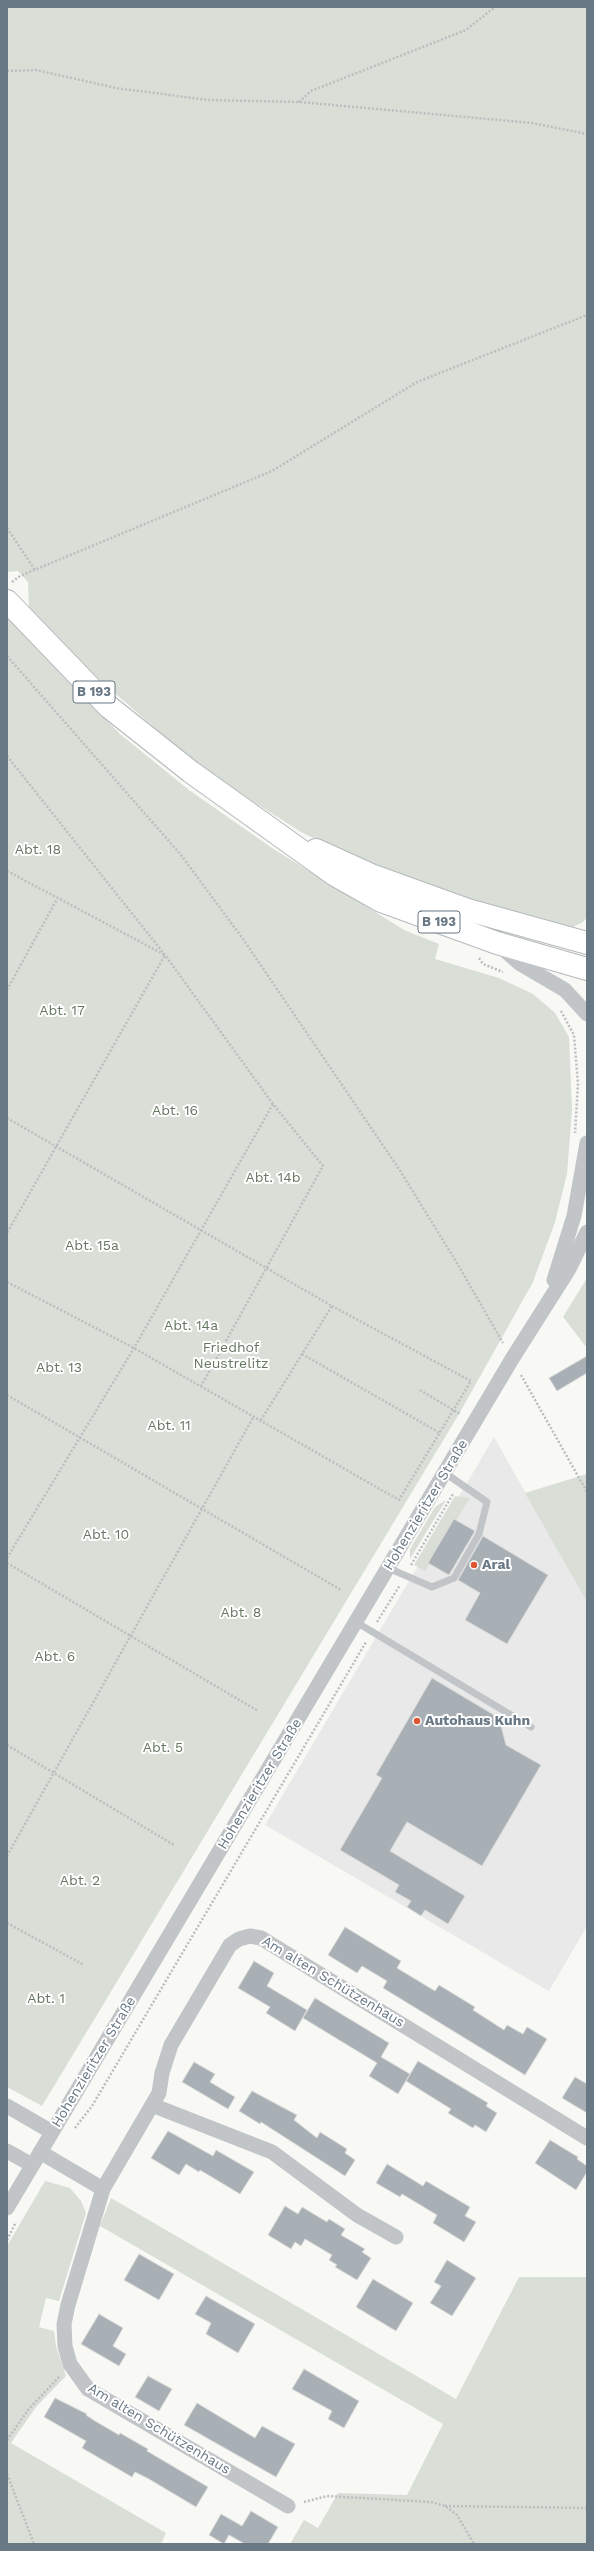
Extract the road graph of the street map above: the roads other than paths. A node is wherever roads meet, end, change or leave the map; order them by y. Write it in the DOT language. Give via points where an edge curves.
graph roads {
  1 [pos="7,601"];
  2 [pos="275,831"];
  3 [pos="497,943"];
  4 [pos="587,943"];
  5 [pos="587,969"];
  6 [pos="587,1014"];
  7 [pos="581,1141"];
  8 [pos="587,1232"];
  9 [pos="512,1359"];
  10 [pos="445,1473"];
  11 [pos="388,1568"];
  12 [pos="356,1622"];
  13 [pos="531,1727"];
  14 [pos="152,2105"];
  15 [pos="7,2106"];
  16 [pos="52,2132"];
  17 [pos="587,2138"];
  18 [pos="7,2151"];
  19 [pos="40,2152"];
  20 [pos="32,2165"];
  21 [pos="103,2189"];
  22 [pos="7,2208"];
  23 [pos="396,2237"];
  24 [pos="288,2506"];
  1 -- 2 [label="main road, B 193" via="109,707 191,772"];
  2 -- 3 [label="main road, B 193" via="335,875 381,901"];
  2 -- 4 [label="main road, B 193" via="371,875 468,910"];
  3 -- 5 [label="main road, B 193"];
  3 -- 6 [label="street" via="519,963 565,990"];
  7 -- 9 [label="street, Hohenzieritzer Straße" via="574,1216 557,1274"];
  8 -- 9 [label="street, Hohenzieritzer Straße" via="568,1269"];
  9 -- 10 [label="street, Hohenzieritzer Straße"];
  10 -- 11 [label="street, Hohenzieritzer Straße"];
  10 -- 11 [label="lane" via="487,1502 475,1540 454,1578 432,1587"];
  11 -- 12 [label="street, Hohenzieritzer Straße"];
  12 -- 13 [label="lane"];
  12 -- 16 [label="street, Hohenzieritzer Straße"];
  14 -- 17 [label="street, Am alten Schützenhaus" via="159,2093 171,2045 230,1945 239,1938 250,1936 261,1938"];
  14 -- 21 [label="street, Am alten Schützenhaus"];
  14 -- 23 [label="street" via="272,2152 357,2215"];
  15 -- 16 [label="street"];
  16 -- 19 [label="street, Hohenzieritzer Straße"];
  18 -- 20 [label="street"];
  19 -- 20 [label="street, Hohenzieritzer Straße"];
  19 -- 21 [label="street"];
  20 -- 22 [label="street, Hohenzieritzer Straße"];
  21 -- 24 [label="street, Am alten Schützenhaus" via="64,2324 65,2346 70,2364 88,2389"];
}
